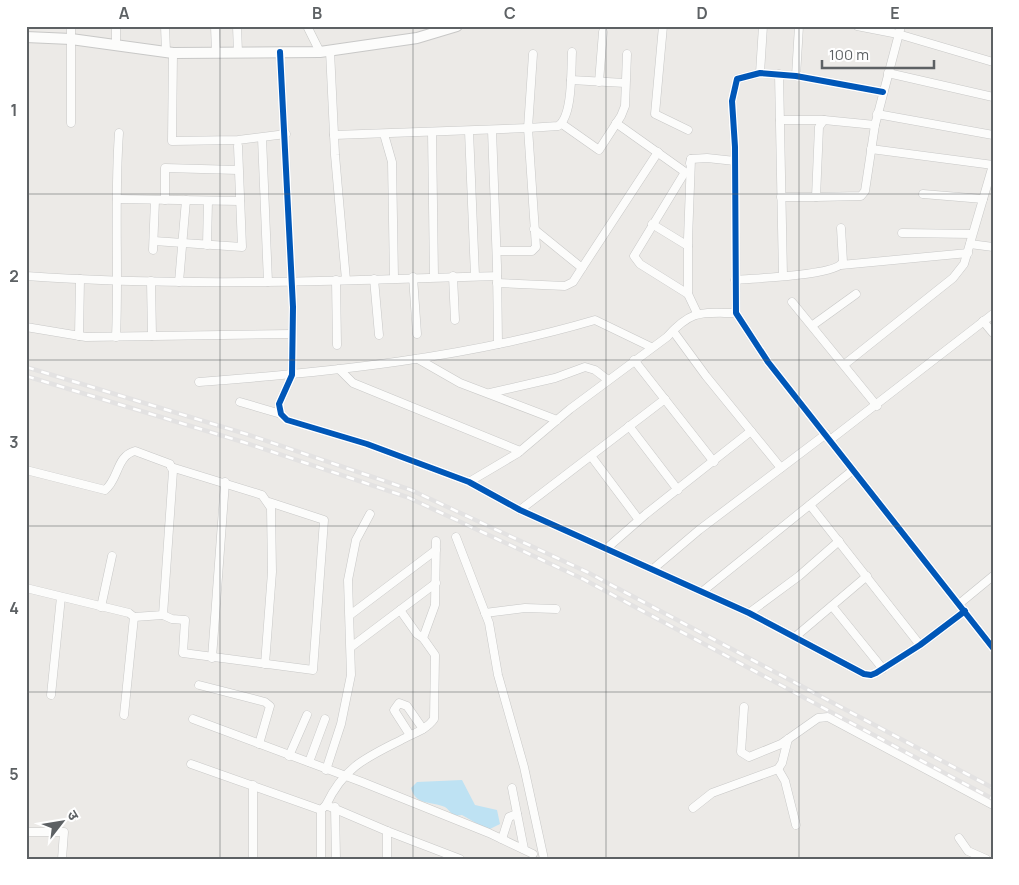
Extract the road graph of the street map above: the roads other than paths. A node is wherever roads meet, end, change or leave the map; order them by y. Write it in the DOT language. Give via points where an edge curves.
graph roads {
  1 [pos="70,26"];
  2 [pos="116,26"];
  3 [pos="165,26"];
  4 [pos="215,26"];
  5 [pos="237,26"];
  6 [pos="307,26"];
  7 [pos="457,26"];
  8 [pos="663,26"];
  9 [pos="763,26"];
  10 [pos="799,26"];
  11 [pos="856,26"];
  12 [pos="900,30"];
  13 [pos="603,32"];
  14 [pos="26,37"];
  15 [pos="71,39"];
  16 [pos="116,45"];
  17 [pos="325,51"];
  18 [pos="170,52"];
  19 [pos="280,52"];
  20 [pos="572,52"];
  21 [pos="216,53"];
  22 [pos="238,53"];
  23 [pos="533,54"];
  24 [pos="626,54"];
  25 [pos="993,62"];
  26 [pos="760,73"];
  27 [pos="888,73"];
  28 [pos="779,74"];
  29 [pos="796,76"];
  30 [pos="571,80"];
  31 [pos="599,82"];
  32 [pos="626,83"];
  33 [pos="883,92"];
  34 [pos="993,97"];
  35 [pos="877,114"];
  36 [pos="780,120"];
  37 [pos="824,120"];
  38 [pos="71,123"];
  39 [pos="616,123"];
  40 [pos="562,124"];
  41 [pos="875,125"];
  42 [pos="528,128"];
  43 [pos="492,130"];
  44 [pos="688,130"];
  45 [pos="469,131"];
  46 [pos="432,132"];
  47 [pos="119,133"];
  48 [pos="286,134"];
  49 [pos="384,134"];
  50 [pos="993,135"];
  51 [pos="334,136"];
  52 [pos="262,138"];
  53 [pos="238,146"];
  54 [pos="871,149"];
  55 [pos="658,152"];
  56 [pos="691,159"];
  57 [pos="735,161"];
  58 [pos="993,165"];
  59 [pos="238,170"];
  60 [pos="685,172"];
  61 [pos="923,194"];
  62 [pos="816,197"];
  63 [pos="781,198"];
  64 [pos="983,199"];
  65 [pos="117,200"];
  66 [pos="155,200"];
  67 [pos="165,200"];
  68 [pos="186,200"];
  69 [pos="208,201"];
  70 [pos="240,201"];
  71 [pos="652,224"];
  72 [pos="841,228"];
  73 [pos="534,229"];
  74 [pos="902,233"];
  75 [pos="972,234"];
  76 [pos="182,243"];
  77 [pos="206,245"];
  78 [pos="688,246"];
  79 [pos="993,247"];
  80 [pos="969,248"];
  81 [pos="497,251"];
  82 [pos="842,265"];
  83 [pos="582,268"];
  84 [pos="26,276"];
  85 [pos="453,276"];
  86 [pos="474,276"];
  87 [pos="783,276"];
  88 [pos="413,277"];
  89 [pos="434,277"];
  90 [pos="394,278"];
  91 [pos="80,279"];
  92 [pos="374,279"];
  93 [pos="119,280"];
  94 [pos="336,280"];
  95 [pos="346,280"];
  96 [pos="497,280"];
  97 [pos="735,280"];
  98 [pos="151,281"];
  99 [pos="179,282"];
  100 [pos="268,282"];
  101 [pos="292,282"];
  102 [pos="688,294"];
  103 [pos="856,294"];
  104 [pos="792,302"];
  105 [pos="697,313"];
  106 [pos="736,313"];
  107 [pos="993,314"];
  108 [pos="455,320"];
  109 [pos="983,321"];
  110 [pos="813,325"];
  111 [pos="26,327"];
  112 [pos="673,331"];
  113 [pos="993,333"];
  114 [pos="292,334"];
  115 [pos="417,334"];
  116 [pos="379,335"];
  117 [pos="79,336"];
  118 [pos="152,336"];
  119 [pos="116,337"];
  120 [pos="498,344"];
  121 [pos="337,345"];
  122 [pos="651,347"];
  123 [pos="418,359"];
  124 [pos="634,360"];
  125 [pos="845,364"];
  126 [pos="339,369"];
  127 [pos="292,375"];
  128 [pos="608,380"];
  129 [pos="199,382"];
  130 [pos="490,393"];
  131 [pos="665,399"];
  132 [pos="240,402"];
  133 [pos="877,406"];
  134 [pos="281,414"];
  135 [pos="556,420"];
  136 [pos="629,426"];
  137 [pos="751,431"];
  138 [pos="828,437"];
  139 [pos="520,451"];
  140 [pos="591,456"];
  141 [pos="714,462"];
  142 [pos="171,467"];
  143 [pos="781,468"];
  144 [pos="26,470"];
  145 [pos="853,470"];
  146 [pos="225,482"];
  147 [pos="469,482"];
  148 [pos="678,490"];
  149 [pos="269,502"];
  150 [pos="810,505"];
  151 [pos="520,510"];
  152 [pos="370,514"];
  153 [pos="639,520"];
  154 [pos="456,537"];
  155 [pos="436,541"];
  156 [pos="839,541"];
  157 [pos="606,549"];
  158 [pos="436,550"];
  159 [pos="112,556"];
  160 [pos="653,569"];
  161 [pos="867,576"];
  162 [pos="993,576"];
  163 [pos="436,583"];
  164 [pos="26,588"];
  165 [pos="704,591"];
  166 [pos="61,597"];
  167 [pos="959,604"];
  168 [pos="832,606"];
  169 [pos="101,607"];
  170 [pos="556,608"];
  171 [pos="400,610"];
  172 [pos="965,611"];
  173 [pos="485,613"];
  174 [pos="749,613"];
  175 [pos="163,615"];
  176 [pos="350,615"];
  177 [pos="134,617"];
  178 [pos="795,637"];
  179 [pos="423,638"];
  180 [pos="920,645"];
  181 [pos="352,647"];
  182 [pos="993,648"];
  183 [pos="212,658"];
  184 [pos="265,664"];
  185 [pos="883,669"];
  186 [pos="199,685"];
  187 [pos="51,695"];
  188 [pos="744,707"];
  189 [pos="124,715"];
  190 [pos="307,715"];
  191 [pos="192,719"];
  192 [pos="324,719"];
  193 [pos="423,729"];
  194 [pos="410,735"];
  195 [pos="788,738"];
  196 [pos="259,744"];
  197 [pos="289,756"];
  198 [pos="309,762"];
  199 [pos="191,764"];
  200 [pos="778,769"];
  201 [pos="326,770"];
  202 [pos="342,777"];
  203 [pos="252,785"];
  204 [pos="512,788"];
  205 [pos="993,805"];
  206 [pos="324,807"];
  207 [pos="335,807"];
  208 [pos="693,808"];
  209 [pos="517,814"];
  210 [pos="796,824"];
  211 [pos="26,832"];
  212 [pos="387,832"];
  213 [pos="959,838"];
  214 [pos="502,839"];
  215 [pos="524,849"];
  216 [pos="533,854"];
  217 [pos="62,859"];
  218 [pos="252,859"];
  219 [pos="321,859"];
  220 [pos="336,859"];
  221 [pos="387,859"];
  222 [pos="460,859"];
  223 [pos="544,859"];
  224 [pos="986,859"];
  1 -- 15 [label="street"];
  2 -- 16 [label="street"];
  3 -- 18 [label="street"];
  4 -- 21 [label="street"];
  5 -- 22 [label="street"];
  6 -- 17 [label="street"];
  7 -- 17 [label="street" via="417,38"];
  8 -- 44 [label="street" via="655,114"];
  9 -- 26 [label="street"];
  10 -- 29 [label="street"];
  11 -- 12 [label="street"];
  12 -- 25 [label="street"];
  12 -- 27 [label="street"];
  13 -- 31 [label="street"];
  14 -- 15 [label="street"];
  15 -- 16 [label="street"];
  15 -- 38 [label="street"];
  16 -- 18 [label="street"];
  17 -- 19 [label="street"];
  17 -- 51 [label="street"];
  18 -- 21 [label="street"];
  18 -- 52 [label="street" via="172,140"];
  19 -- 22 [label="street"];
  19 -- 48 [label="street"];
  20 -- 30 [label="street"];
  21 -- 22 [label="street"];
  23 -- 42 [label="street"];
  24 -- 32 [label="street"];
  26 -- 28 [label="street"];
  26 -- 57 [label="street" via="737,79 732,101"];
  27 -- 33 [label="street"];
  27 -- 34 [label="street"];
  28 -- 29 [label="street"];
  28 -- 36 [label="street"];
  29 -- 33 [label="street"];
  30 -- 31 [label="street"];
  30 -- 40 [label="street" via="568,110"];
  31 -- 32 [label="street"];
  32 -- 39 [label="street" via="624,106"];
  33 -- 35 [label="street"];
  35 -- 41 [label="street"];
  35 -- 50 [label="street"];
  36 -- 37 [label="street"];
  36 -- 63 [label="street"];
  37 -- 41 [label="street"];
  37 -- 62 [label="street" via="819,127"];
  39 -- 40 [label="street" via="599,150"];
  39 -- 55 [label="street"];
  40 -- 42 [label="street"];
  41 -- 54 [label="street"];
  42 -- 43 [label="street"];
  42 -- 73 [label="street"];
  43 -- 45 [label="street"];
  43 -- 81 [label="street"];
  45 -- 46 [label="street"];
  45 -- 86 [label="street"];
  46 -- 49 [label="street"];
  46 -- 89 [label="street"];
  47 -- 65 [label="street"];
  48 -- 52 [label="street"];
  48 -- 101 [label="street"];
  49 -- 51 [label="street"];
  49 -- 90 [label="street" via="392,162"];
  51 -- 95 [label="street"];
  52 -- 100 [label="street"];
  53 -- 59 [label="street"];
  54 -- 58 [label="street"];
  54 -- 62 [label="street" via="865,191 861,196"];
  55 -- 60 [label="street"];
  55 -- 83 [label="street"];
  56 -- 57 [label="street"];
  56 -- 60 [label="street"];
  56 -- 78 [label="street"];
  57 -- 97 [label="street"];
  58 -- 64 [label="street"];
  59 -- 67 [label="street" via="165,168"];
  59 -- 70 [label="street"];
  60 -- 71 [label="street"];
  61 -- 64 [label="street"];
  62 -- 63 [label="street"];
  63 -- 87 [label="street"];
  64 -- 75 [label="street"];
  65 -- 66 [label="street"];
  65 -- 93 [label="street"];
  66 -- 67 [label="street"];
  66 -- 76 [label="street" via="154,245"];
  67 -- 68 [label="street"];
  68 -- 69 [label="street"];
  68 -- 76 [label="street"];
  69 -- 70 [label="street"];
  69 -- 77 [label="street"];
  70 -- 77 [label="street" via="242,247"];
  71 -- 78 [label="street"];
  71 -- 102 [label="street" via="634,256 640,264"];
  72 -- 82 [label="street"];
  73 -- 81 [label="street" via="536,247 532,251"];
  73 -- 83 [label="street"];
  74 -- 75 [label="street"];
  75 -- 80 [label="street"];
  76 -- 77 [label="street"];
  76 -- 99 [label="street"];
  78 -- 102 [label="street"];
  79 -- 80 [label="street"];
  80 -- 82 [label="street"];
  80 -- 125 [label="street" via="964,264 953,278"];
  81 -- 96 [label="street"];
  82 -- 87 [label="street" via="830,270"];
  83 -- 96 [label="street" via="573,282 565,286"];
  84 -- 91 [label="street"];
  85 -- 86 [label="street"];
  85 -- 89 [label="street"];
  85 -- 108 [label="street"];
  86 -- 96 [label="street"];
  87 -- 97 [label="street"];
  88 -- 89 [label="street"];
  88 -- 90 [label="street"];
  88 -- 115 [label="street"];
  90 -- 92 [label="street"];
  91 -- 93 [label="street"];
  91 -- 117 [label="street"];
  92 -- 95 [label="street"];
  92 -- 116 [label="street"];
  93 -- 98 [label="street"];
  93 -- 119 [label="street"];
  94 -- 95 [label="street"];
  94 -- 101 [label="street"];
  94 -- 121 [label="street"];
  96 -- 120 [label="street"];
  97 -- 106 [label="street"];
  98 -- 99 [label="street"];
  98 -- 118 [label="street"];
  99 -- 100 [label="street"];
  100 -- 101 [label="street"];
  101 -- 114 [label="street"];
  102 -- 105 [label="street"];
  103 -- 110 [label="street"];
  104 -- 110 [label="street"];
  105 -- 106 [label="street"];
  105 -- 112 [label="street"];
  106 -- 138 [label="street" via="768,362"];
  107 -- 109 [label="street"];
  109 -- 113 [label="street"];
  109 -- 133 [label="street"];
  110 -- 125 [label="street"];
  111 -- 117 [label="street"];
  112 -- 122 [label="street"];
  112 -- 137 [label="street"];
  114 -- 118 [label="street"];
  114 -- 127 [label="street"];
  117 -- 119 [label="street"];
  118 -- 119 [label="street"];
  120 -- 122 [label="street" via="595,320"];
  120 -- 123 [label="street"];
  122 -- 124 [label="street"];
  123 -- 126 [label="street"];
  123 -- 130 [label="street" via="460,383"];
  124 -- 128 [label="street"];
  124 -- 131 [label="street"];
  125 -- 133 [label="street"];
  126 -- 127 [label="street"];
  126 -- 139 [label="street" via="353,383"];
  127 -- 129 [label="street"];
  127 -- 134 [label="street" via="279,404"];
  128 -- 130 [label="street" via="585,367 555,378"];
  128 -- 135 [label="street"];
  130 -- 135 [label="street"];
  131 -- 136 [label="street"];
  131 -- 141 [label="street"];
  132 -- 134 [label="street"];
  133 -- 138 [label="street"];
  134 -- 147 [label="street" via="287,420 367,444"];
  135 -- 139 [label="street"];
  136 -- 140 [label="street"];
  136 -- 148 [label="street"];
  137 -- 141 [label="street"];
  137 -- 143 [label="street"];
  138 -- 143 [label="street"];
  138 -- 145 [label="street"];
  139 -- 147 [label="street"];
  140 -- 151 [label="street"];
  140 -- 153 [label="street"];
  141 -- 148 [label="street"];
  142 -- 144 [label="street" via="158,458 135,451 129,453 105,490"];
  142 -- 146 [label="street"];
  142 -- 175 [label="street"];
  143 -- 160 [label="street"];
  145 -- 150 [label="street"];
  145 -- 167 [label="street"];
  146 -- 149 [label="street" via="262,495"];
  146 -- 183 [label="street"];
  147 -- 151 [label="street"];
  148 -- 153 [label="street"];
  149 -- 184 [label="street" via="272,572"];
  149 -- 184 [label="street" via="324,520 313,670"];
  150 -- 156 [label="street"];
  150 -- 165 [label="street"];
  151 -- 157 [label="street"];
  152 -- 176 [label="street" via="356,540 348,580"];
  153 -- 157 [label="street"];
  154 -- 173 [label="street"];
  155 -- 158 [label="street"];
  156 -- 161 [label="street"];
  156 -- 174 [label="street" via="800,576"];
  157 -- 160 [label="street"];
  158 -- 163 [label="street"];
  158 -- 176 [label="street"];
  159 -- 169 [label="street"];
  160 -- 165 [label="street"];
  161 -- 168 [label="street"];
  161 -- 180 [label="street"];
  162 -- 167 [label="street"];
  163 -- 171 [label="street"];
  163 -- 179 [label="street" via="434,613"];
  164 -- 166 [label="street"];
  165 -- 174 [label="street"];
  166 -- 169 [label="street"];
  166 -- 187 [label="street"];
  167 -- 172 [label="street"];
  168 -- 178 [label="street"];
  168 -- 185 [label="street"];
  169 -- 177 [label="street"];
  170 -- 173 [label="street"];
  171 -- 179 [label="street"];
  171 -- 181 [label="street"];
  172 -- 180 [label="street"];
  172 -- 182 [label="street"];
  173 -- 223 [label="street"];
  174 -- 178 [label="street"];
  175 -- 177 [label="street"];
  175 -- 183 [label="street" via="185,620 183,653"];
  176 -- 181 [label="street"];
  177 -- 189 [label="street"];
  178 -- 185 [label="street" via="864,674 871,676"];
  179 -- 193 [label="street" via="435,655 434,720"];
  180 -- 185 [label="street"];
  181 -- 201 [label="street" via="347,699"];
  183 -- 184 [label="street"];
  186 -- 196 [label="street" via="270,706"];
  188 -- 195 [label="street" via="741,752 744,756 749,757"];
  190 -- 197 [label="street"];
  191 -- 196 [label="street"];
  192 -- 198 [label="street"];
  193 -- 194 [label="street"];
  193 -- 194 [label="street" via="407,706 399,703 394,710"];
  194 -- 202 [label="street" via="360,761"];
  195 -- 200 [label="street"];
  195 -- 205 [label="street" via="818,718 828,716"];
  196 -- 197 [label="street"];
  197 -- 198 [label="street"];
  198 -- 201 [label="street"];
  199 -- 203 [label="street"];
  200 -- 208 [label="street" via="712,793"];
  200 -- 210 [label="street" via="785,781"];
  201 -- 202 [label="street"];
  202 -- 206 [label="street"];
  202 -- 214 [label="street" via="362,782"];
  203 -- 206 [label="street"];
  203 -- 218 [label="street"];
  204 -- 209 [label="street"];
  206 -- 207 [label="street"];
  206 -- 219 [label="street"];
  207 -- 212 [label="street"];
  207 -- 220 [label="street"];
  209 -- 214 [label="street" via="509,817"];
  209 -- 215 [label="street"];
  211 -- 217 [label="street" via="64,832"];
  212 -- 221 [label="street"];
  212 -- 222 [label="street"];
  213 -- 224 [label="street" via="968,851"];
  214 -- 215 [label="street"];
  215 -- 216 [label="street"];
}
